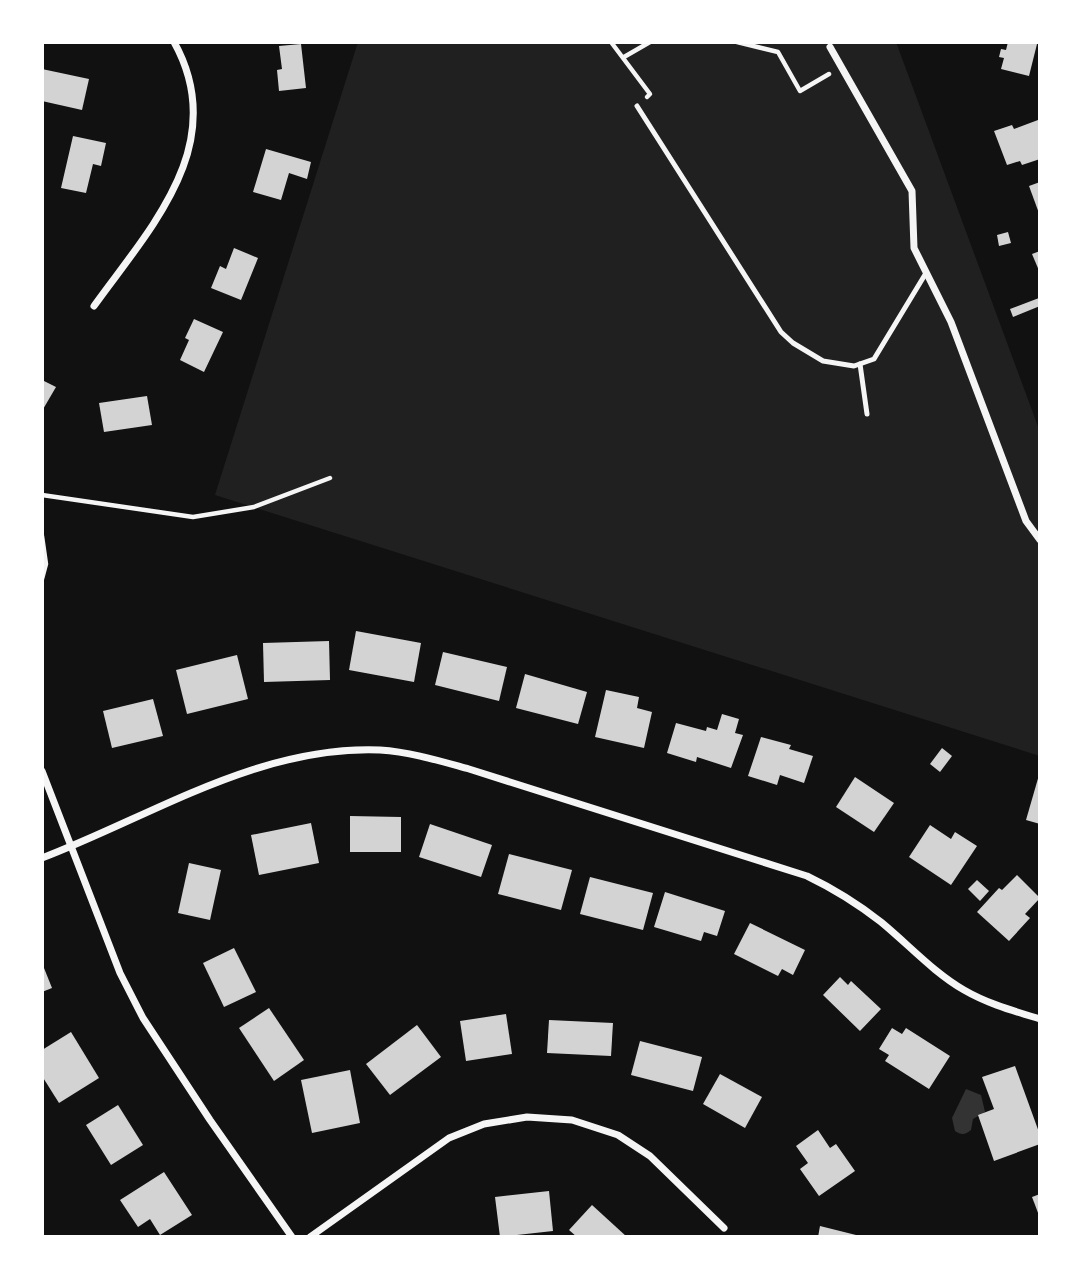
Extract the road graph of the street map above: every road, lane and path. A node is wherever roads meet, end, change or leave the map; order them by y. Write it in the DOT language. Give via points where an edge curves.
graph roads {
  1 [pos="174,42"];
  2 [pos="611,42"];
  3 [pos="650,42"];
  4 [pos="737,42"];
  5 [pos="830,47"];
  6 [pos="624,57"];
  7 [pos="841,66"];
  8 [pos="638,106"];
  9 [pos="926,273"];
  10 [pos="94,306"];
  11 [pos="860,364"];
  12 [pos="867,414"];
  13 [pos="330,478"];
  14 [pos="42,495"];
  15 [pos="42,536"];
  16 [pos="1040,540"];
  17 [pos="42,579"];
  18 [pos="42,771"];
  19 [pos="71,847"];
  20 [pos="42,858"];
  21 [pos="1040,1019"];
  22 [pos="724,1228"];
  23 [pos="292,1237"];
  24 [pos="310,1237"];
  1 -- 10 [label="street" via="187,72 192,100 193,124 181,177 170,201"];
  2 -- 6 [label="path"];
  3 -- 6 [label="path"];
  4 -- 7 [label="path" via="778,52 800,91"];
  5 -- 7 [label="street"];
  6 -- 8 [label="path" via="650,94"];
  7 -- 9 [label="street" via="912,191 914,248"];
  8 -- 11 [label="lane" via="781,332 823,361"];
  9 -- 11 [label="lane" via="874,359"];
  9 -- 16 [label="street" via="951,322 1026,521"];
  11 -- 12 [label="lane"];
  13 -- 14 [label="path" via="254,508 193,517"];
  15 -- 17 [label="path" via="46,564"];
  18 -- 19 [label="street"];
  19 -- 20 [label="street"];
  19 -- 21 [label="street" via="208,786 289,758 350,750 415,755 807,876 864,909 964,990"];
  19 -- 23 [label="street" via="120,973 143,1018"];
  22 -- 24 [label="street" via="650,1156 618,1135 572,1120 527,1116 484,1124 449,1138"];
}
